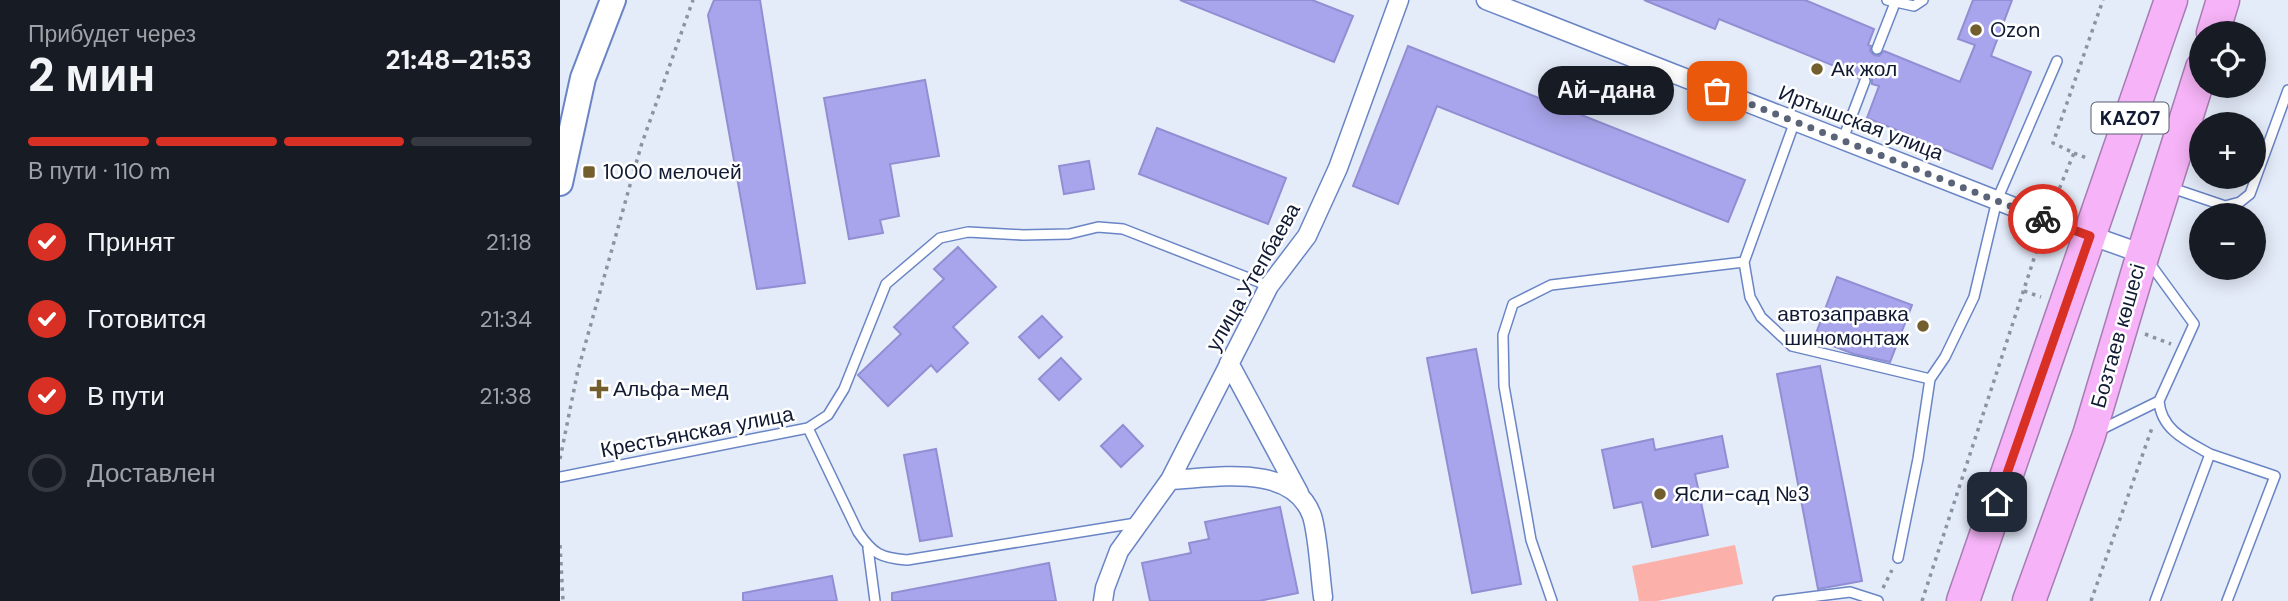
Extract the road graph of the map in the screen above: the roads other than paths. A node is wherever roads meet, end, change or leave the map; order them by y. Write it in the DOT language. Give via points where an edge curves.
graph roads {
  1 [pos="613,0"];
  2 [pos="1399,0"];
  3 [pos="1486,0"];
  4 [pos="1923,0"];
  5 [pos="2171,0"];
  6 [pos="2223,0"];
  7 [pos="1891,1"];
  8 [pos="2217,21"];
  9 [pos="1877,49"];
  10 [pos="2057,61"];
  11 [pos="1865,81"];
  12 [pos="2288,90"];
  13 [pos="2192,98"];
  14 [pos="1795,121"];
  15 [pos="1843,139"];
  16 [pos="560,183"];
  17 [pos="2164,185"];
  18 [pos="1997,200"];
  19 [pos="2090,236"];
  20 [pos="2143,254"];
  21 [pos="1744,262"];
  22 [pos="1269,286"];
  23 [pos="1229,363"];
  24 [pos="1930,379"];
  25 [pos="2159,401"];
  26 [pos="808,428"];
  27 [pos="2089,435"];
  28 [pos="2210,454"];
  29 [pos="560,477"];
  30 [pos="1170,480"];
  31 [pos="1300,495"];
  32 [pos="1138,523"];
  33 [pos="868,548"];
  34 [pos="1898,558"];
  35 [pos="1323,597"];
  36 [pos="1878,600"];
  37 [pos="875,601"];
  38 [pos="1103,601"];
  39 [pos="1552,601"];
  40 [pos="1778,601"];
  41 [pos="1963,601"];
  42 [pos="2029,601"];
  43 [pos="2155,601"];
  44 [pos="2227,601"];
  1 -- 16 [label="main road" via="583,78"];
  2 -- 22 [label="street, улица Утепбаева" via="1338,168 1307,236"];
  3 -- 14 [label="street, Иртышская улица"];
  4 -- 7 [label="lane" via="1914,6"];
  5 -- 19 [label="highway, KAZ07"];
  6 -- 8 [label="highway"];
  7 -- 9 [label="lane"];
  10 -- 18 [label="lane"];
  11 -- 15 [label="lane"];
  12 -- 17 [label="lane" via="2256,182 2240,202 2225,206"];
  13 -- 17 [label="highway, Бозтаев көшесі / KAZ07"];
  14 -- 15 [label="street, Иртышская улица"];
  14 -- 21 [label="lane"];
  15 -- 18 [label="street, Иртышская улица"];
  17 -- 20 [label="highway, Бозтаев көшесі / KAZ07"];
  18 -- 19 [label="street, Иртышская улица"];
  18 -- 24 [label="lane" via="1974,297"];
  19 -- 20 [label="street, Иртышская улица"];
  19 -- 41 [label="highway, KAZ07"];
  20 -- 25 [label="lane" via="2194,324"];
  20 -- 27 [label="highway, Бозтаев көшесі / KAZ07"];
  21 -- 24 [label="lane" via="1750,297 1761,317 1792,346"];
  21 -- 39 [label="lane" via="1551,285 1513,304 1503,335 1504,386 1531,540"];
  22 -- 23 [label="street, улица Утепбаева"];
  22 -- 26 [label="lane, Крестьянская улица" via="1123,229 1023,235 968,232 940,238 886,284 844,389 828,415"];
  23 -- 30 [label="street, улица Утепбаева"];
  23 -- 31 [label="street"];
  24 -- 34 [label="lane"];
  25 -- 27 [label="lane"];
  25 -- 28 [label="lane" via="2160,412 2176,434"];
  26 -- 29 [label="lane, Крестьянская улица"];
  26 -- 33 [label="lane"];
  27 -- 42 [label="highway, Бозтаев көшесі / KAZ07"];
  28 -- 43 [label="lane"];
  28 -- 44 [label="lane" via="2275,476"];
  30 -- 31 [label="street" via="1259,477"];
  30 -- 32 [label="street, улица Утепбаева"];
  31 -- 35 [label="street" via="1312,516"];
  32 -- 33 [label="lane" via="907,560 886,559"];
  32 -- 38 [label="street, улица Утепбаева" via="1119,551"];
  33 -- 37 [label="lane"];
  36 -- 40 [label="lane" via="1850,592"];
}
